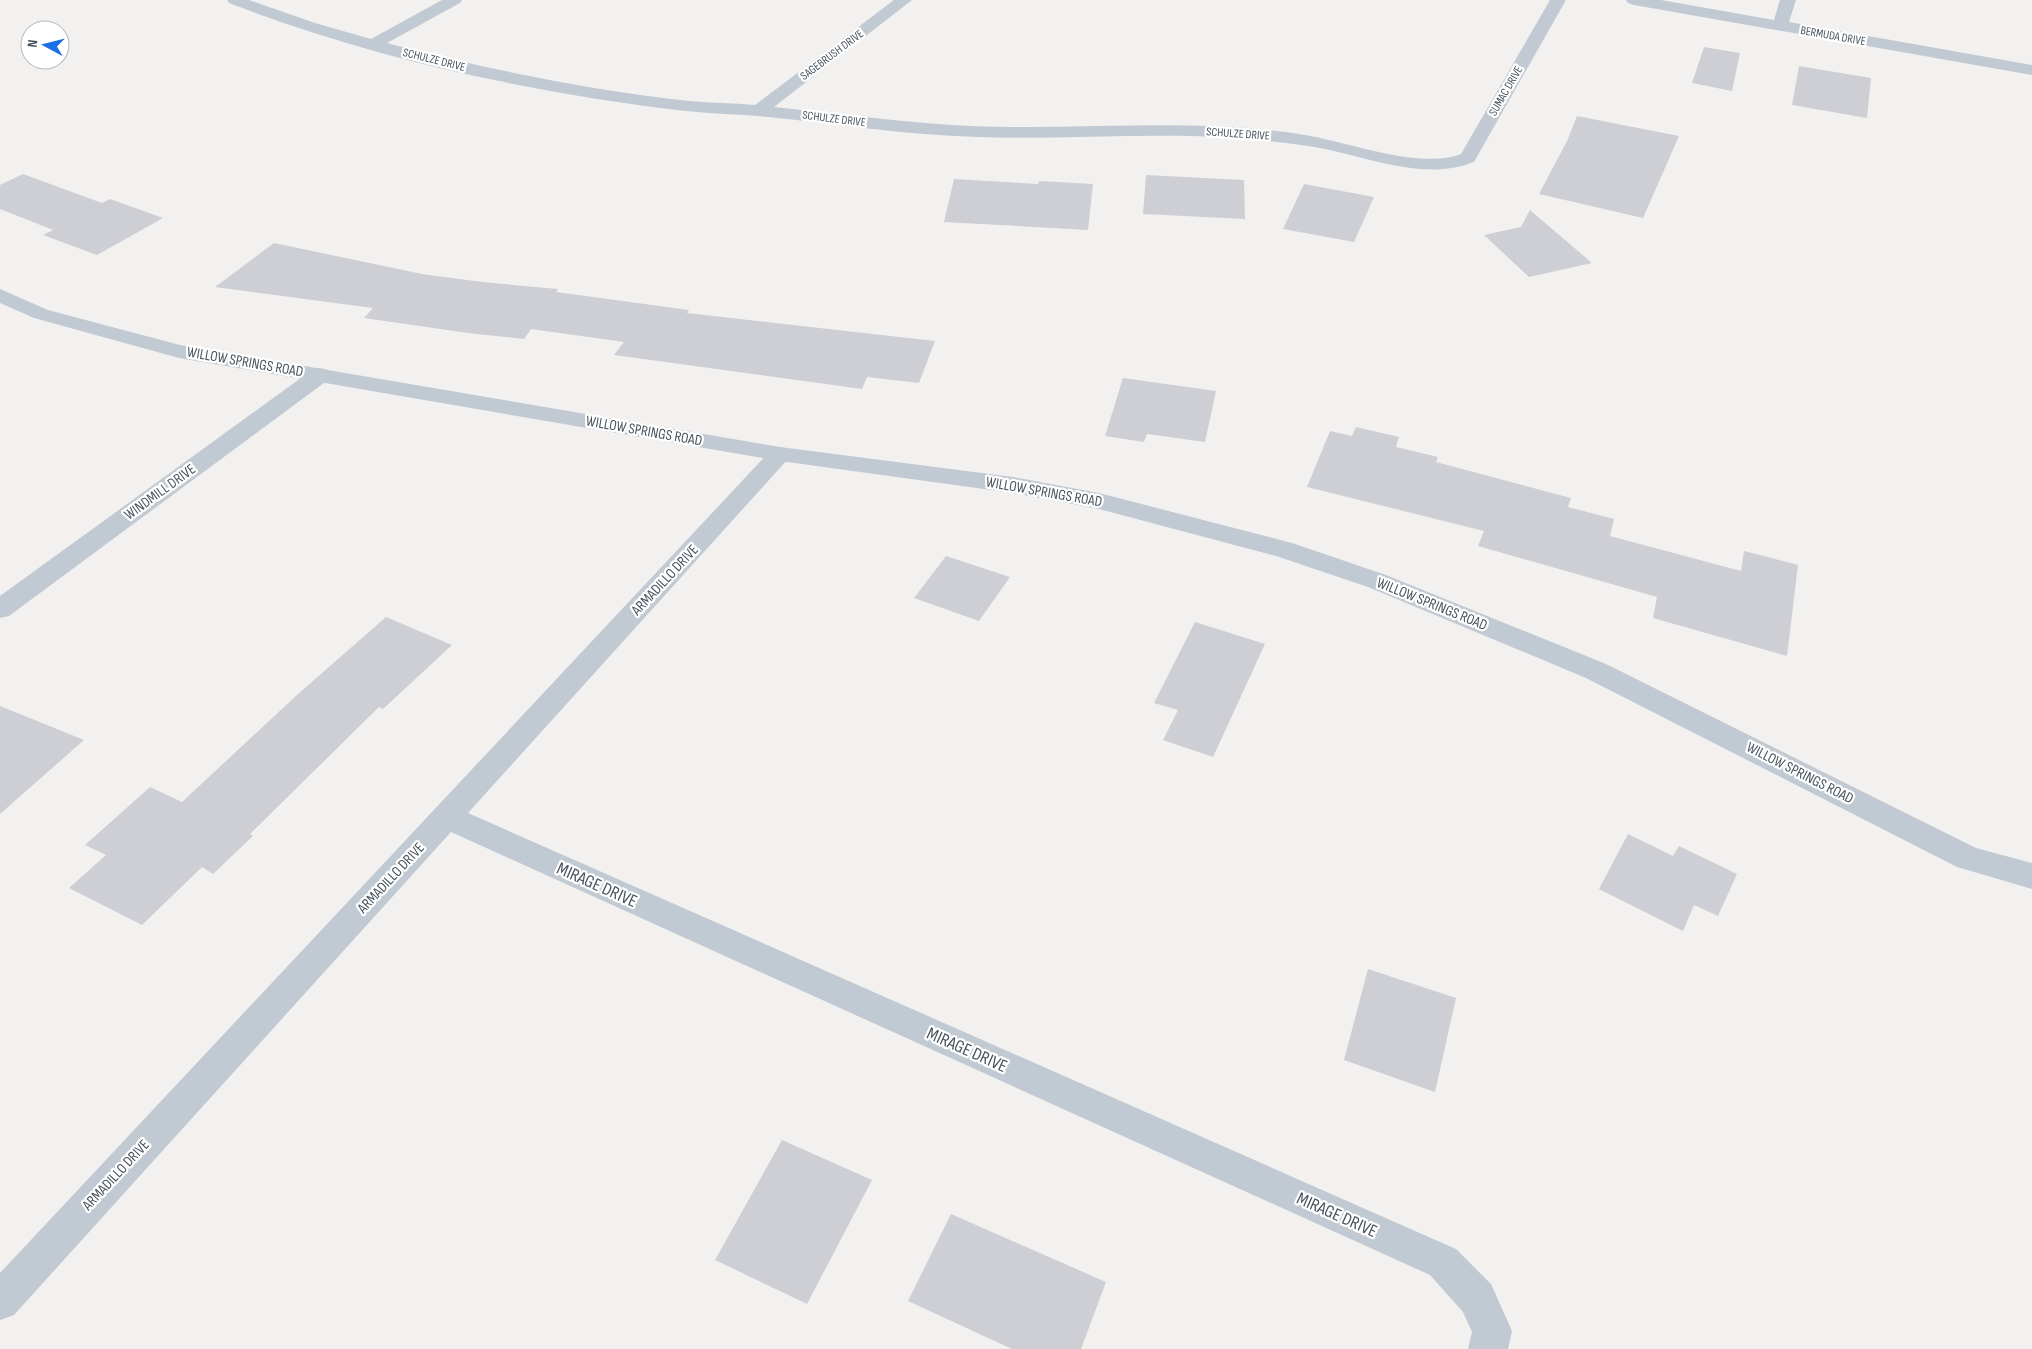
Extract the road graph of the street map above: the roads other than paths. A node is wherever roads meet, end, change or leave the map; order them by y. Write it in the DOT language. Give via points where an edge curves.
graph roads {
  1 [pos="236,0"];
  2 [pos="454,0"];
  3 [pos="904,0"];
  4 [pos="1558,0"];
  5 [pos="1634,0"];
  6 [pos="1788,0"];
  7 [pos="1780,26"];
  8 [pos="372,45"];
  9 [pos="2032,70"];
  10 [pos="759,110"];
  11 [pos="1442,165"];
  12 [pos="0,295"];
  13 [pos="320,375"];
  14 [pos="780,454"];
  15 [pos="0,609"];
  16 [pos="447,817"];
  17 [pos="2032,876"];
  18 [pos="0,1301"];
  19 [pos="1488,1349"];
  1 -- 8 [label="street, SCHULZE DRIVE" via="291,21"];
  2 -- 8 [label="street"];
  3 -- 10 [label="street, SAGEBRUSH DRIVE"];
  4 -- 11 [label="street, SUMAC DRIVE" via="1468,158"];
  5 -- 7 [label="street, BERMUDA DRIVE"];
  6 -- 7 [label="street"];
  7 -- 9 [label="street, BERMUDA DRIVE"];
  8 -- 10 [label="street, SCHULZE DRIVE" via="502,76 598,93 690,106"];
  10 -- 11 [label="street, SCHULZE DRIVE" via="973,132 1174,131 1266,135"];
  12 -- 13 [label="street, WILLOW SPRINGS ROAD" via="41,314 179,351"];
  13 -- 14 [label="street, WILLOW SPRINGS ROAD"];
  13 -- 15 [label="street, WINDMILL DRIVE"];
  14 -- 16 [label="street, ARMADILLO DRIVE"];
  14 -- 17 [label="street, WILLOW SPRINGS ROAD" via="1013,485 1099,501 1292,552 1377,581 1596,671 1968,858"];
  16 -- 18 [label="street, ARMADILLO DRIVE"];
  16 -- 19 [label="street, MIRAGE DRIVE" via="1443,1262 1477,1298 1492,1331"];
}
